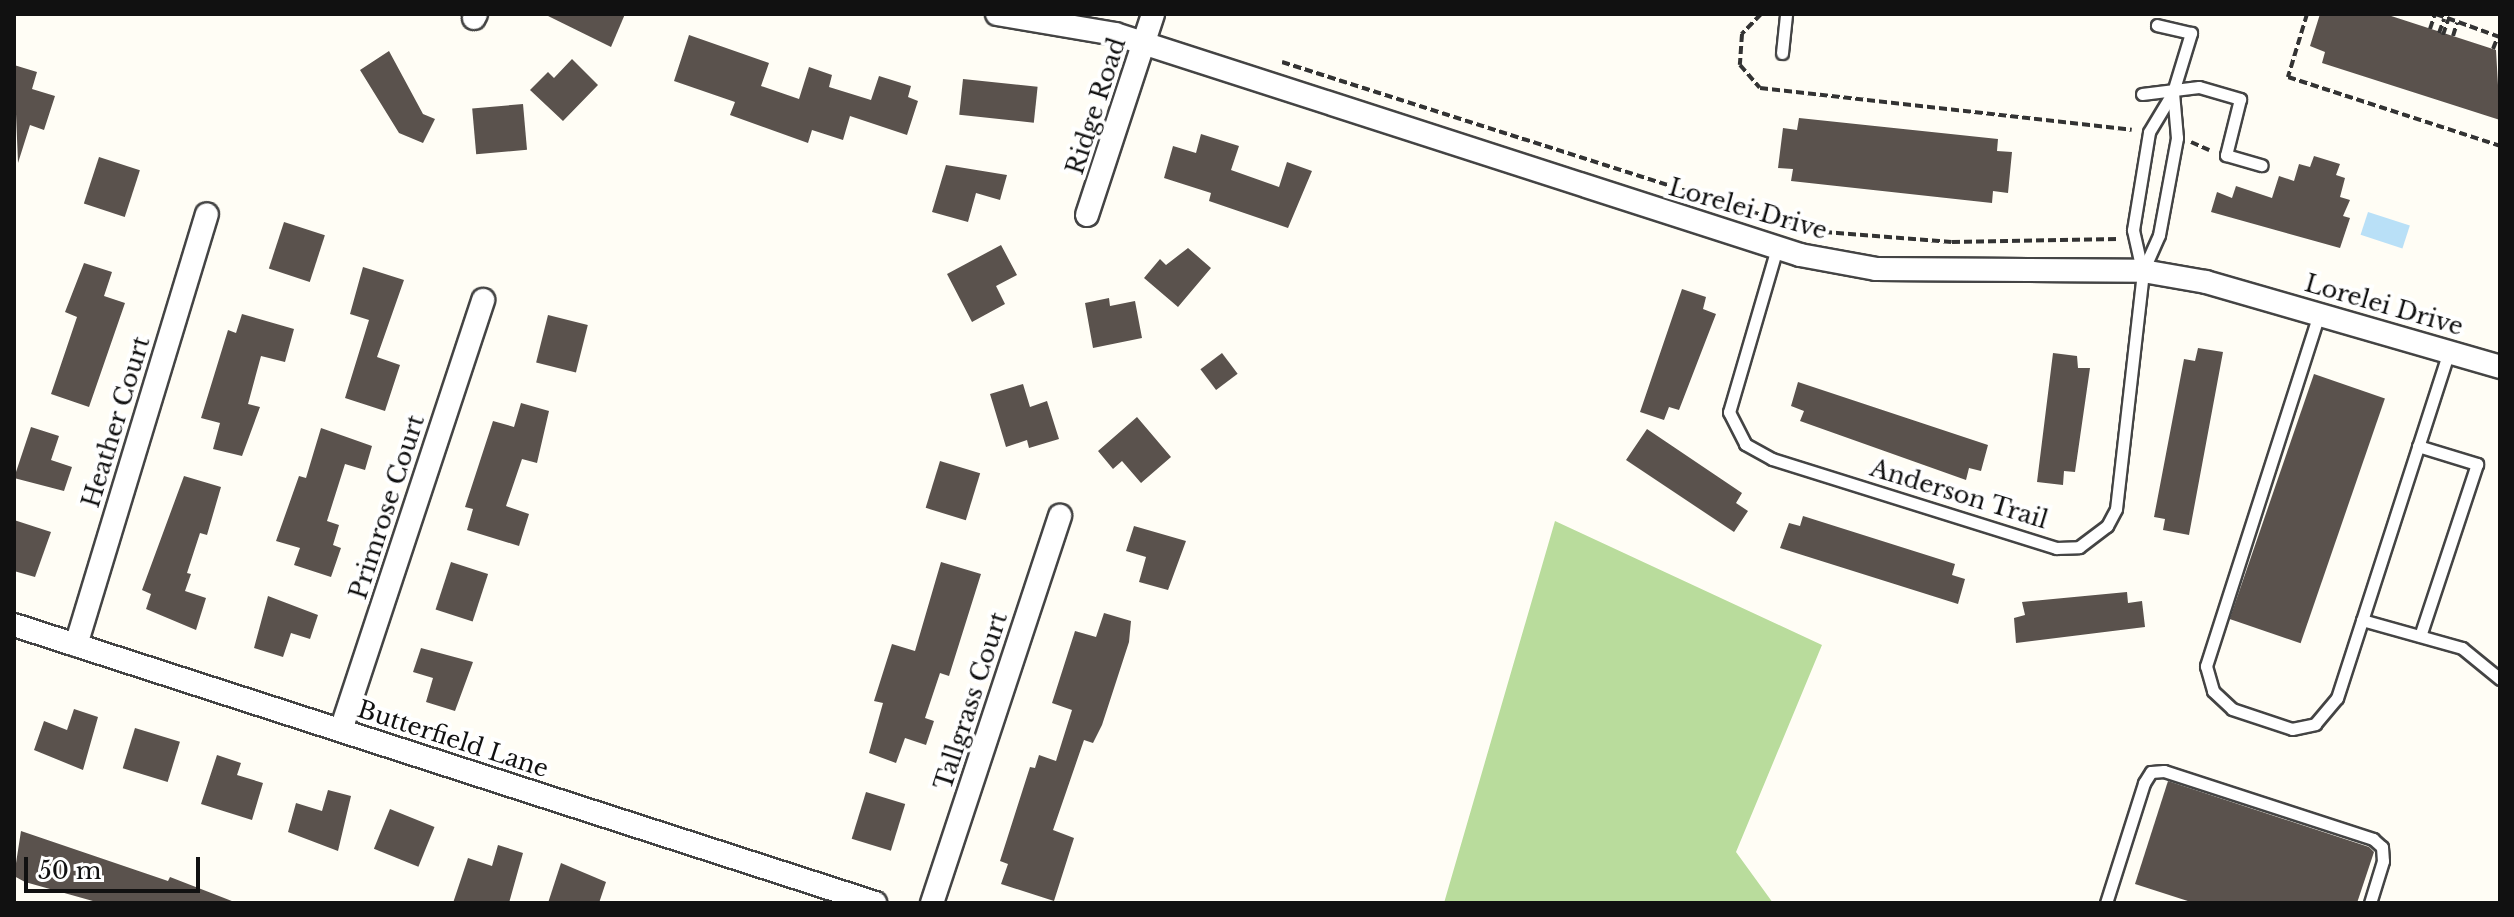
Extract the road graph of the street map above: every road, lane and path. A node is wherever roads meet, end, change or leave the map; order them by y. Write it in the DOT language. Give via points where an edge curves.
graph roads {
  1 [pos="997,14"];
  2 [pos="1153,14"];
  3 [pos="1761,14"];
  4 [pos="1786,14"];
  5 [pos="2307,14"];
  6 [pos="2435,14"];
  7 [pos="2446,20"];
  8 [pos="2457,23"];
  9 [pos="2157,25"];
  10 [pos="2430,29"];
  11 [pos="2441,34"];
  12 [pos="2453,36"];
  13 [pos="2499,36"];
  14 [pos="1144,43"];
  15 [pos="2493,49"];
  16 [pos="1782,53"];
  17 [pos="1271,58"];
  18 [pos="2173,92"];
  19 [pos="2142,94"];
  20 [pos="2149,132"];
  21 [pos="2177,138"];
  22 [pos="2500,146"];
  23 [pos="2226,155"];
  24 [pos="2262,165"];
  25 [pos="207,214"];
  26 [pos="1087,215"];
  27 [pos="2122,239"];
  28 [pos="1777,248"];
  29 [pos="2143,271"];
  30 [pos="483,300"];
  31 [pos="2319,314"];
  32 [pos="2449,350"];
  33 [pos="2500,367"];
  34 [pos="2418,446"];
  35 [pos="1060,516"];
  36 [pos="2362,620"];
  37 [pos="14,625"];
  38 [pos="2420,636"];
  39 [pos="76,645"];
  40 [pos="2500,679"];
  41 [pos="341,730"];
  42 [pos="875,903"];
  43 [pos="932,903"];
  44 [pos="2106,903"];
  45 [pos="2370,903"];
  1 -- 14 [label="street, Lorelei Drive" via="1057,21"];
  2 -- 14 [label="street, Ridge Road"];
  3 -- 20 [label="path" via="1742,34 1740,65 1760,88"];
  4 -- 16 [label="lane"];
  5 -- 22 [label="path" via="2288,77"];
  6 -- 7 [label="path"];
  6 -- 10 [label="path"];
  7 -- 8 [label="path"];
  7 -- 11 [label="path"];
  8 -- 12 [label="path"];
  8 -- 13 [label="path"];
  9 -- 18 [label="lane" via="2191,33"];
  13 -- 15 [label="path"];
  14 -- 26 [label="street, Ridge Road"];
  14 -- 28 [label="street, Lorelei Drive"];
  17 -- 27 [label="path" via="1812,231 1952,242"];
  18 -- 19 [label="lane"];
  18 -- 20 [label="lane"];
  18 -- 21 [label="lane"];
  18 -- 23 [label="lane" via="2199,87 2240,99"];
  20 -- 29 [label="lane" via="2133,230"];
  21 -- 23 [label="path"];
  21 -- 29 [label="lane" via="2159,235"];
  23 -- 24 [label="lane"];
  25 -- 39 [label="street, Heather Court"];
  28 -- 29 [label="street, Lorelei Drive" via="1876,269"];
  28 -- 29 [label="lane, Anderson Trail" via="1729,412 1745,444 1772,459 2056,548 2092,541 2116,509"];
  29 -- 31 [label="street, Lorelei Drive" via="2206,282"];
  30 -- 41 [label="street, Primrose Court"];
  31 -- 32 [label="street, Lorelei Drive"];
  31 -- 36 [label="lane" via="2206,666 2213,691 2232,709 2292,729 2315,724 2337,698"];
  32 -- 33 [label="street, Lorelei Drive"];
  32 -- 34 [label="lane"];
  34 -- 36 [label="lane"];
  34 -- 38 [label="lane" via="2477,464"];
  35 -- 43 [label="street, Tallgrass Court"];
  36 -- 38 [label="lane"];
  37 -- 39 [label="street, Butterfield Lane"];
  38 -- 40 [label="lane" via="2462,648"];
  39 -- 41 [label="street, Butterfield Lane"];
  41 -- 42 [label="street, Butterfield Lane"];
  44 -- 45 [label="lane" via="2144,783 2151,772 2164,771 2373,839 2382,847 2383,861"];
}
